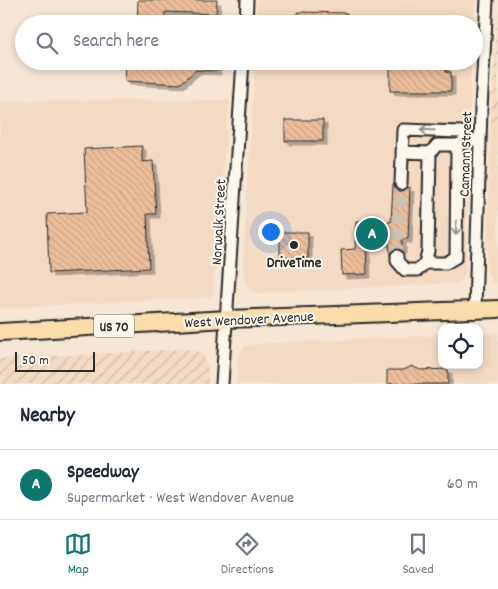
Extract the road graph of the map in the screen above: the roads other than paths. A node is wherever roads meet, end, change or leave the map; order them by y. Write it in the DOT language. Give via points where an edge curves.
graph roads {
  1 [pos="247,0"];
  2 [pos="487,0"];
  3 [pos="246,15"];
  4 [pos="483,47"];
  5 [pos="242,70"];
  6 [pos="481,70"];
  7 [pos="475,140"];
  8 [pos="457,144"];
  9 [pos="402,152"];
  10 [pos="430,153"];
  11 [pos="401,184"];
  12 [pos="397,256"];
  13 [pos="425,263"];
  14 [pos="475,309"];
  15 [pos="498,309"];
  16 [pos="227,319"];
  17 [pos="0,332"];
  18 [pos="222,384"];
  1 -- 3 [label="street"];
  2 -- 4 [label="street, Camann Street"];
  5 -- 16 [label="street, Norwalk Street"];
  6 -- 7 [label="street, Camann Street"];
  7 -- 8 [label="street"];
  7 -- 9 [label="street, one-way" via="461,132 403,130"];
  7 -- 14 [label="street, Camann Street"];
  8 -- 10 [label="street" via="437,144"];
  8 -- 13 [label="street, one-way" via="456,257 446,263"];
  9 -- 10 [label="street"];
  9 -- 11 [label="street"];
  10 -- 13 [label="street"];
  12 -- 13 [label="street" via="404,270 418,270"];
  14 -- 15 [label="highway, West Wendover Avenue / US 70"];
  14 -- 16 [label="highway, West Wendover Avenue / US 70"];
  16 -- 17 [label="highway, West Wendover Avenue / US 70"];
  16 -- 18 [label="street, Norwalk Street"];
}
